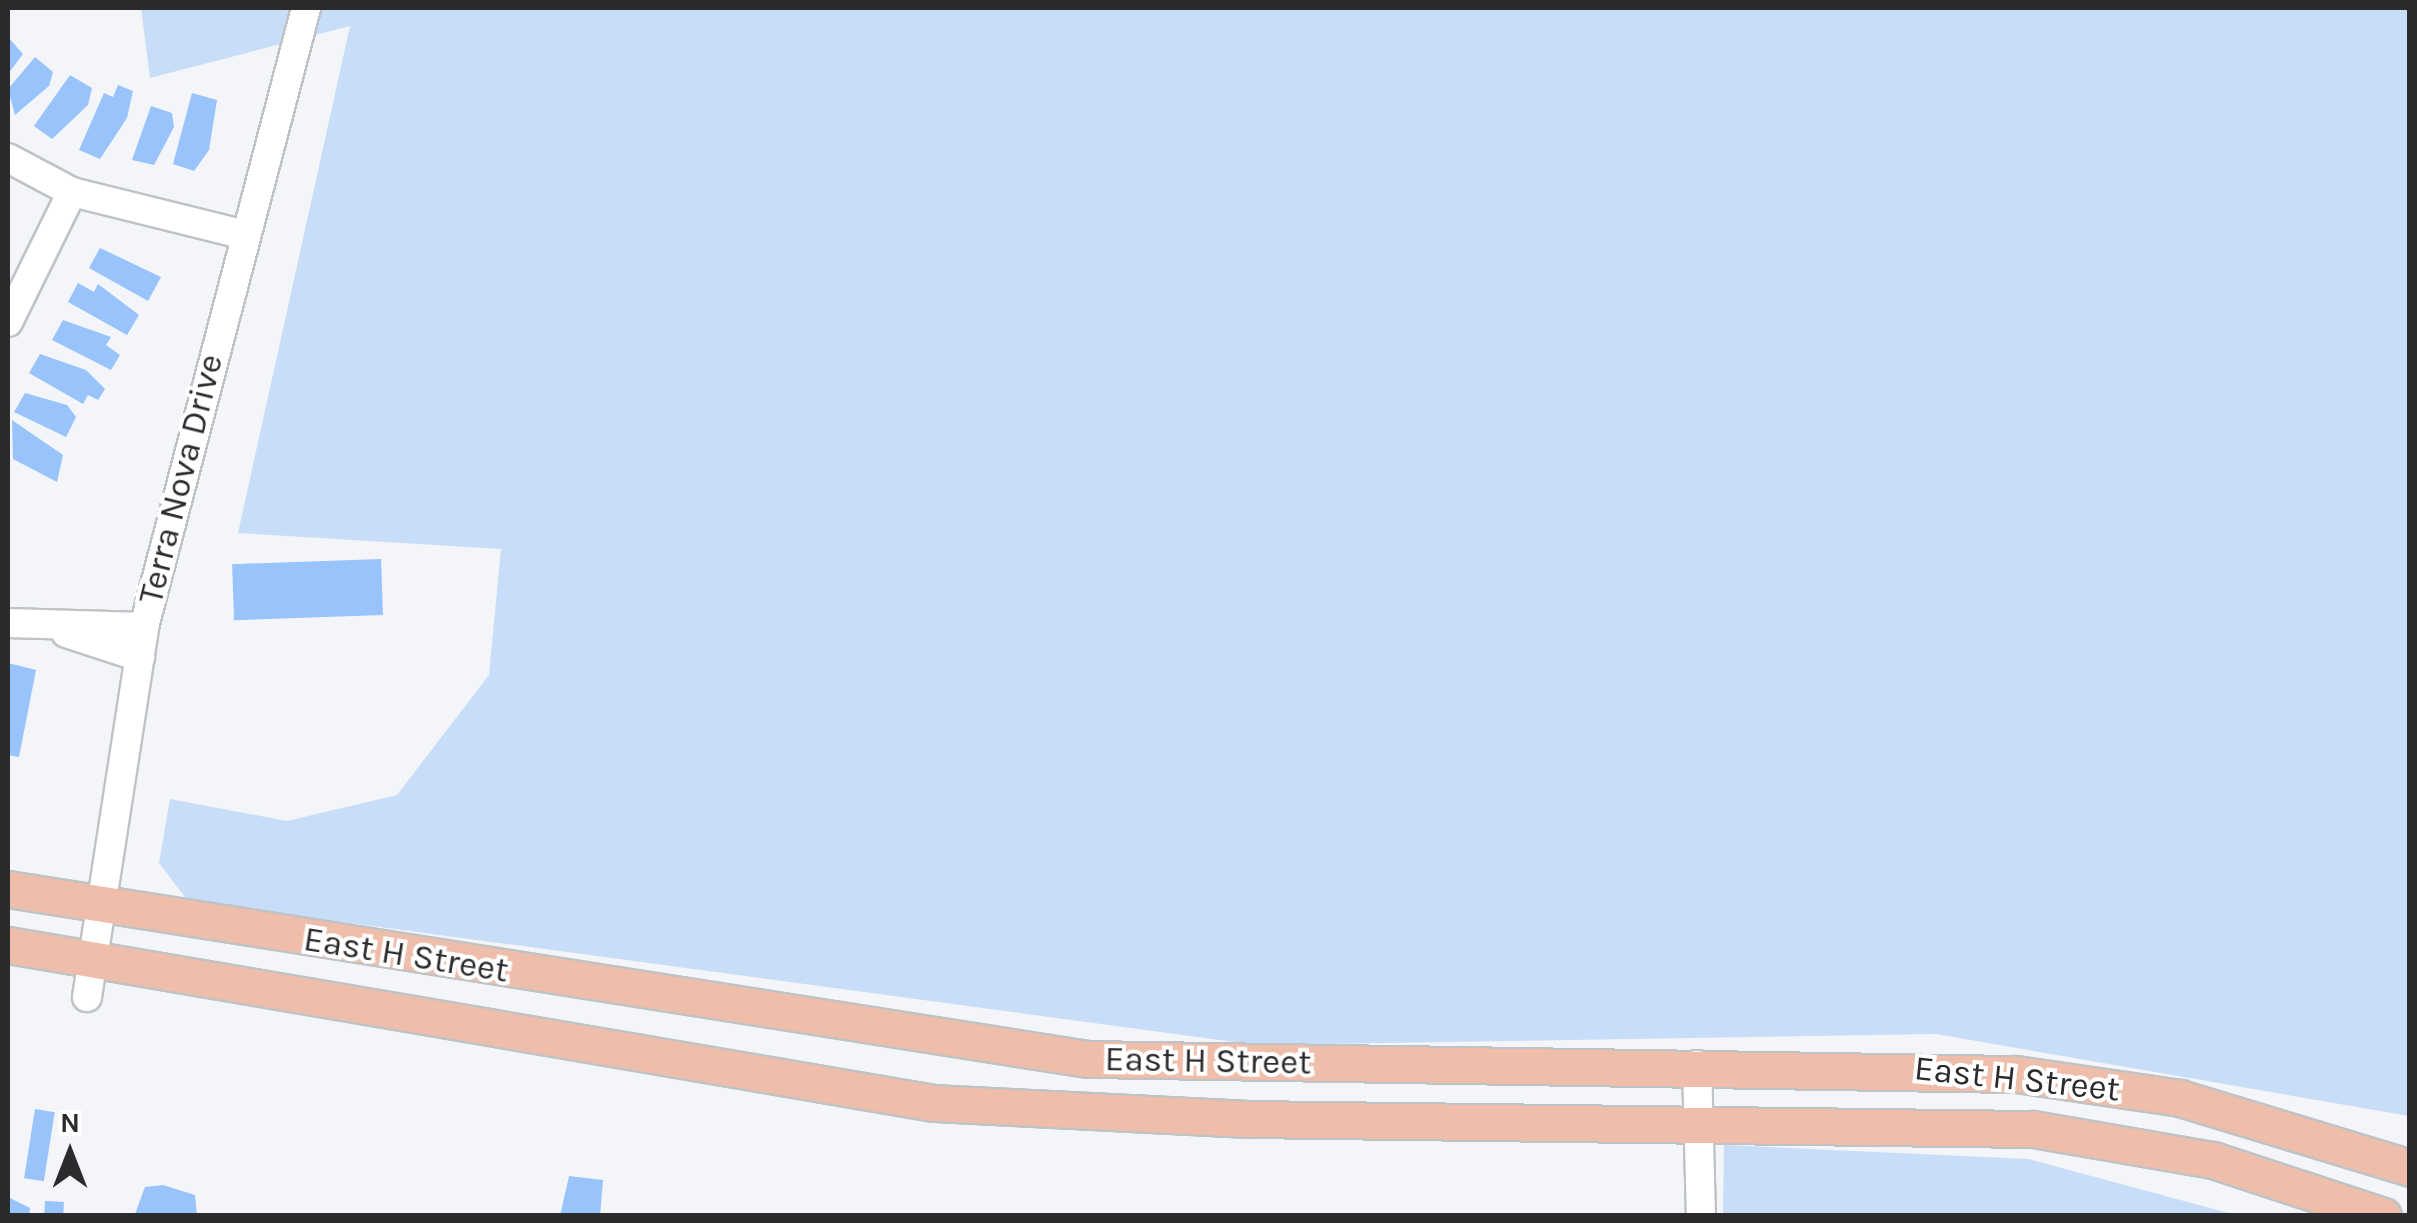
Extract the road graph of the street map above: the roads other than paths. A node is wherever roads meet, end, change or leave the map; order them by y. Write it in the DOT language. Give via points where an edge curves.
graph roads {
  1 [pos="306,8"];
  2 [pos="8,158"];
  3 [pos="72,192"];
  4 [pos="242,234"];
  5 [pos="8,322"];
  6 [pos="19,622"];
  7 [pos="144,628"];
  8 [pos="140,657"];
  9 [pos="8,889"];
  10 [pos="104,904"];
  11 [pos="8,945"];
  12 [pos="92,959"];
  13 [pos="87,997"];
  14 [pos="1697,1065"];
  15 [pos="1700,1118"];
  16 [pos="2410,1168"];
  17 [pos="1700,1216"];
  18 [pos="2383,1216"];
  1 -- 4 [label="street, Terra Nova Drive"];
  2 -- 3 [label="street"];
  3 -- 4 [label="street"];
  3 -- 5 [label="street"];
  4 -- 7 [label="street, Terra Nova Drive"];
  6 -- 7 [label="street"];
  6 -- 8 [label="street"];
  7 -- 8 [label="street, Terra Nova Drive"];
  8 -- 10 [label="street, Terra Nova Drive"];
  9 -- 10 [label="main road, East H Street"];
  10 -- 12 [label="street, Terra Nova Drive"];
  10 -- 14 [label="main road, East H Street" via="1088,1059"];
  11 -- 12 [label="main road, East H Street"];
  12 -- 13 [label="street, Terra Nova Drive"];
  12 -- 15 [label="main road, East H Street" via="934,1104 1281,1120"];
  14 -- 15 [label="street"];
  14 -- 16 [label="main road, East H Street" via="1914,1066 2126,1090 2291,1128"];
  15 -- 17 [label="street"];
  15 -- 18 [label="main road, East H Street" via="2117,1140 2213,1160"];
}
